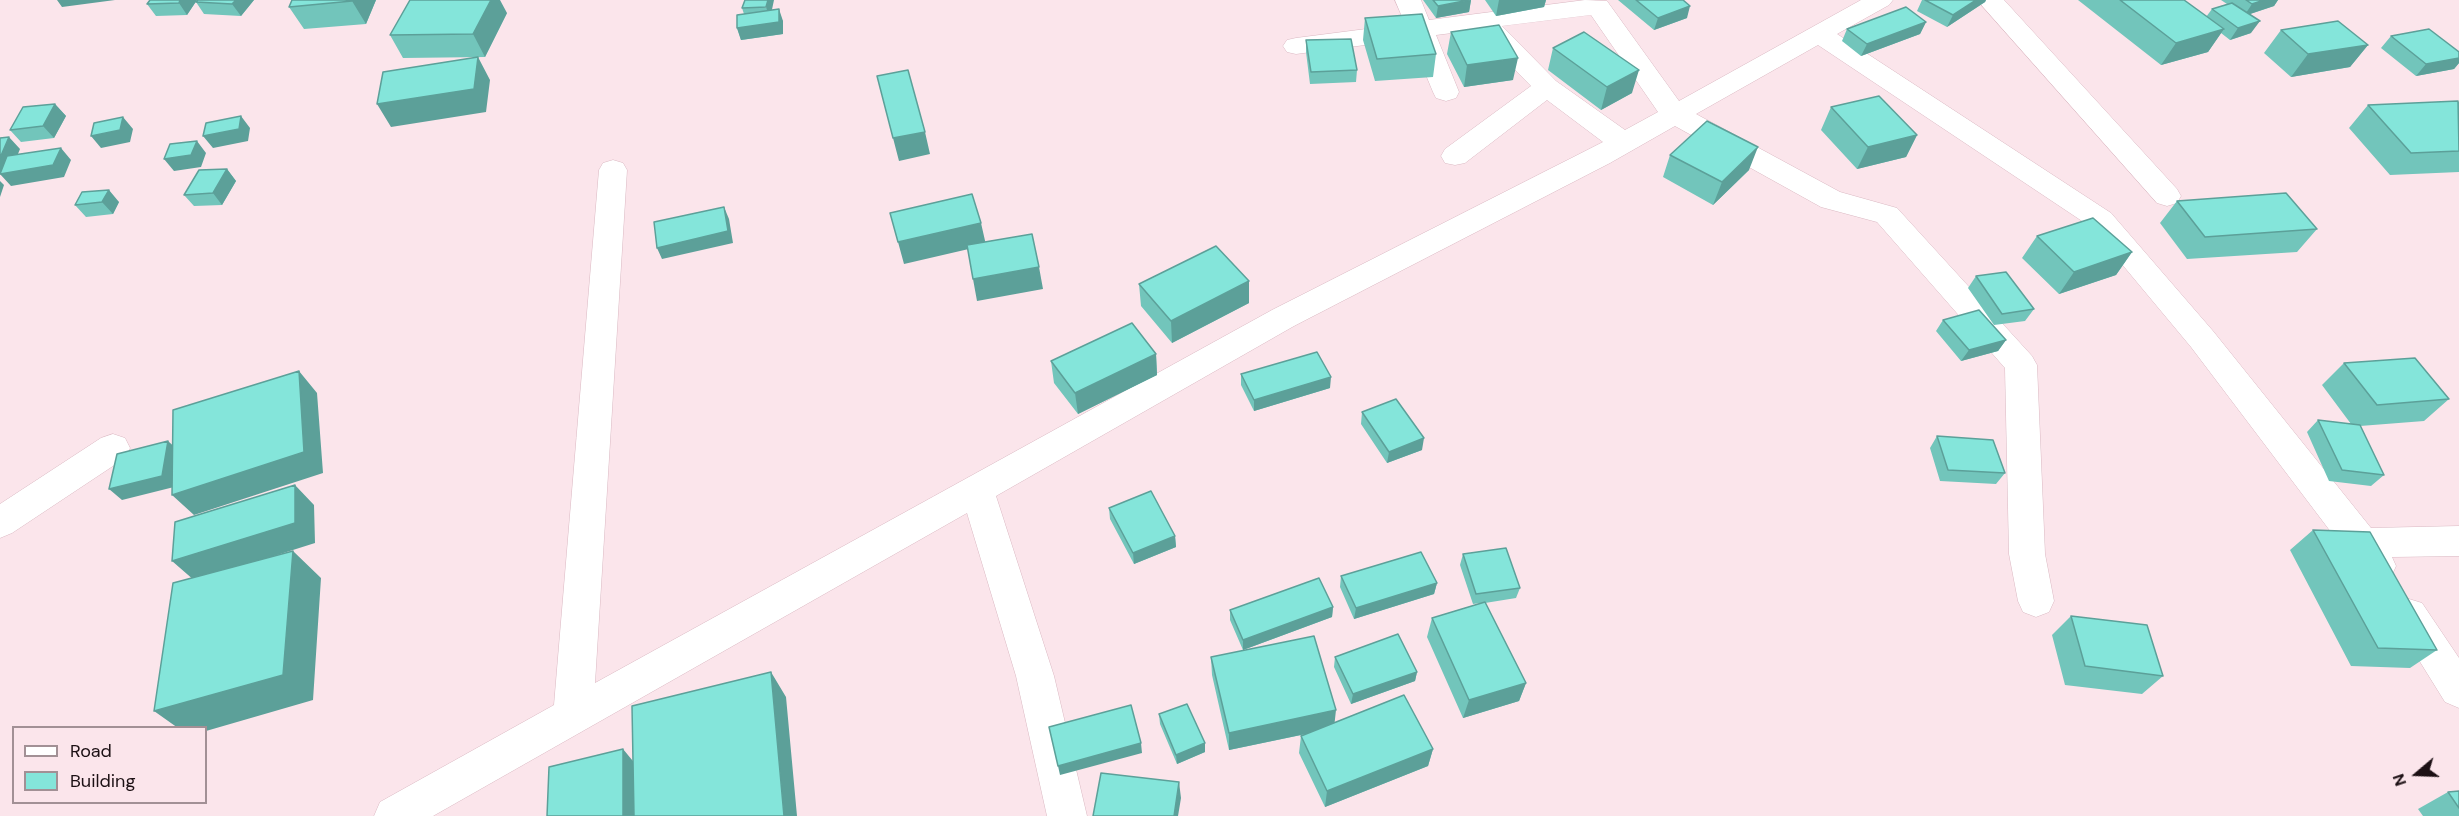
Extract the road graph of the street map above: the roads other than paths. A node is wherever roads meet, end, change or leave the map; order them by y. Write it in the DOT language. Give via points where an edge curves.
graph roads {
  1 [pos="1408,0"];
  2 [pos="1880,0"];
  3 [pos="1990,0"];
  4 [pos="1483,21"];
  5 [pos="1421,30"];
  6 [pos="1819,34"];
  7 [pos="1296,46"];
  8 [pos="1547,87"];
  9 [pos="1446,92"];
  10 [pos="1674,114"];
  11 [pos="1612,150"];
  12 [pos="1455,156"];
  13 [pos="613,170"];
  14 [pos="2167,196"];
  15 [pos="113,448"];
  16 [pos="976,490"];
  17 [pos="0,523"];
  18 [pos="2459,541"];
  19 [pos="2362,543"];
  20 [pos="2036,601"];
  21 [pos="2459,690"];
  22 [pos="573,716"];
  23 [pos="394,816"];
  24 [pos="1067,816"];
  1 -- 5 [label="street"];
  2 -- 6 [label="street"];
  3 -- 14 [label="street"];
  4 -- 5 [label="street"];
  4 -- 8 [label="street"];
  4 -- 10 [label="street" via="1598,6"];
  5 -- 7 [label="street"];
  5 -- 9 [label="street"];
  6 -- 10 [label="street"];
  6 -- 19 [label="street" via="2101,220 2202,339"];
  8 -- 11 [label="street"];
  8 -- 12 [label="street"];
  10 -- 11 [label="street"];
  10 -- 20 [label="street" via="1831,200 1887,215 2021,365 2027,555"];
  11 -- 16 [label="street" via="1283,318"];
  13 -- 22 [label="street"];
  15 -- 17 [label="street"];
  16 -- 22 [label="street"];
  16 -- 24 [label="street" via="1035,676"];
  18 -- 19 [label="street"];
  19 -- 21 [label="street"];
  22 -- 23 [label="street"];
}
